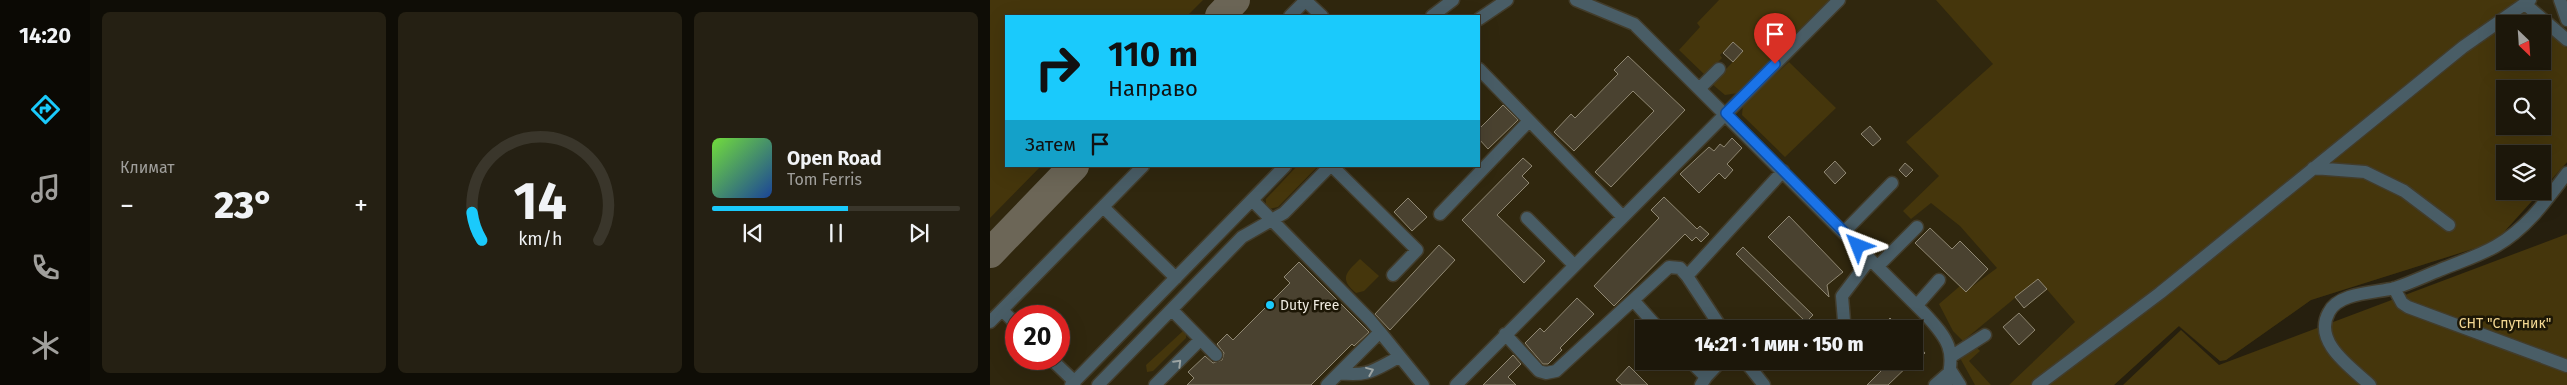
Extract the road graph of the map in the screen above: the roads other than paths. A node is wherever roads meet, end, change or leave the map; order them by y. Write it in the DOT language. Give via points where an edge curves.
graph roads {
  1 [pos="1306,0"];
  2 [pos="1453,0"];
  3 [pos="1507,0"];
  4 [pos="1576,0"];
  5 [pos="1839,0"];
  6 [pos="2560,0"];
  7 [pos="2527,2"];
  8 [pos="1291,15"];
  9 [pos="1321,15"];
  10 [pos="1433,15"];
  11 [pos="1480,18"];
  12 [pos="2567,20"];
  13 [pos="2567,40"];
  14 [pos="1719,69"];
  15 [pos="1480,71"];
  16 [pos="1700,88"];
  17 [pos="1726,113"];
  18 [pos="1529,121"];
  19 [pos="1142,167"];
  20 [pos="1284,167"];
  21 [pos="1330,167"];
  22 [pos="1332,167"];
  23 [pos="2312,168"];
  24 [pos="1783,171"];
  25 [pos="2567,173"];
  26 [pos="1892,183"];
  27 [pos="1252,200"];
  28 [pos="1103,207"];
  29 [pos="1440,214"];
  30 [pos="1622,216"];
  31 [pos="1527,218"];
  32 [pos="1272,220"];
  33 [pos="2448,225"];
  34 [pos="1917,227"];
  35 [pos="1844,232"];
  36 [pos="1874,262"];
  37 [pos="1574,265"];
  38 [pos="1393,275"];
  39 [pos="1687,276"];
  40 [pos="1176,278"];
  41 [pos="1939,280"];
  42 [pos="2394,288"];
  43 [pos="1633,300"];
  44 [pos="1916,305"];
  45 [pos="1002,310"];
  46 [pos="1172,310"];
  47 [pos="1005,313"];
  48 [pos="1652,320"];
  49 [pos="1716,320"];
  50 [pos="1844,320"];
  51 [pos="990,322"];
  52 [pos="1380,332"];
  53 [pos="1504,334"];
  54 [pos="1985,335"];
  55 [pos="1200,340"];
  56 [pos="1216,355"];
  57 [pos="1952,356"];
  58 [pos="1399,357"];
  59 [pos="2567,366"];
  60 [pos="1061,370"];
  61 [pos="1696,370"];
  62 [pos="1713,370"];
  63 [pos="1752,370"];
  64 [pos="1951,371"];
  65 [pos="1339,373"];
  66 [pos="1704,381"];
  67 [pos="1073,383"];
  68 [pos="1423,384"];
  69 [pos="1098,385"];
  70 [pos="1156,385"];
  71 [pos="1327,385"];
  72 [pos="1456,385"];
  73 [pos="1764,385"];
  74 [pos="1935,385"];
  75 [pos="1946,385"];
  76 [pos="1960,385"];
  77 [pos="2038,385"];
  78 [pos="2370,385"];
  1 -- 8 [label="lane"];
  1 -- 9 [label="lane"];
  2 -- 10 [label="lane"];
  3 -- 11 [label="lane"];
  4 -- 16 [label="lane" via="1631,22"];
  5 -- 17 [label="lane"];
  6 -- 12 [label="lane"];
  7 -- 13 [label="lane"];
  7 -- 23 [label="lane" via="2463,47"];
  14 -- 16 [label="lane"];
  15 -- 18 [label="lane"];
  16 -- 17 [label="lane"];
  17 -- 24 [label="lane"];
  17 -- 30 [label="lane"];
  18 -- 29 [label="lane"];
  18 -- 30 [label="lane"];
  19 -- 28 [label="lane"];
  20 -- 27 [label="lane"];
  21 -- 32 [label="lane" via="1284,213"];
  22 -- 38 [label="lane" via="1417,250"];
  23 -- 33 [label="lane" via="2364,172 2404,191"];
  23 -- 77 [label="lane" via="2160,293"];
  24 -- 35 [label="lane"];
  24 -- 39 [label="lane"];
  25 -- 42 [label="lane" via="2536,214 2502,242"];
  26 -- 35 [label="lane"];
  27 -- 32 [label="lane"];
  27 -- 40 [label="lane"];
  28 -- 40 [label="lane"];
  28 -- 45 [label="lane"];
  30 -- 37 [label="lane"];
  31 -- 37 [label="lane"];
  32 -- 46 [label="lane" via="1242,237"];
  32 -- 52 [label="lane"];
  34 -- 36 [label="lane"];
  35 -- 36 [label="lane"];
  36 -- 44 [label="lane"];
  36 -- 50 [label="lane" via="1842,296"];
  37 -- 53 [label="lane"];
  39 -- 43 [label="lane" via="1680,268 1669,267"];
  39 -- 49 [label="lane"];
  40 -- 67 [label="lane"];
  41 -- 44 [label="lane"];
  42 -- 59 [label="lane" via="2408,307"];
  42 -- 78 [label="lane" via="2363,293 2336,304 2326,320 2326,337 2331,348"];
  43 -- 48 [label="lane"];
  43 -- 53 [label="lane" via="1551,373 1539,371"];
  44 -- 57 [label="lane" via="1939,329"];
  45 -- 47 [label="lane"];
  45 -- 51 [label="lane"];
  46 -- 55 [label="lane"];
  46 -- 69 [label="lane"];
  52 -- 58 [label="lane"];
  52 -- 65 [label="lane"];
  53 -- 72 [label="lane"];
  54 -- 57 [label="lane"];
  55 -- 56 [label="lane"];
  70 -- 55 [label="lane, one-way"];
  57 -- 64 [label="lane"];
  65 -- 58 [label="lane, one-way" via="1358,376"];
  58 -- 68 [label="lane"];
  60 -- 67 [label="lane"];
  61 -- 66 [label="lane"];
  62 -- 66 [label="lane"];
  63 -- 73 [label="lane"];
  64 -- 74 [label="lane"];
  64 -- 75 [label="lane"];
  64 -- 76 [label="lane"];
  65 -- 71 [label="lane"];
}
